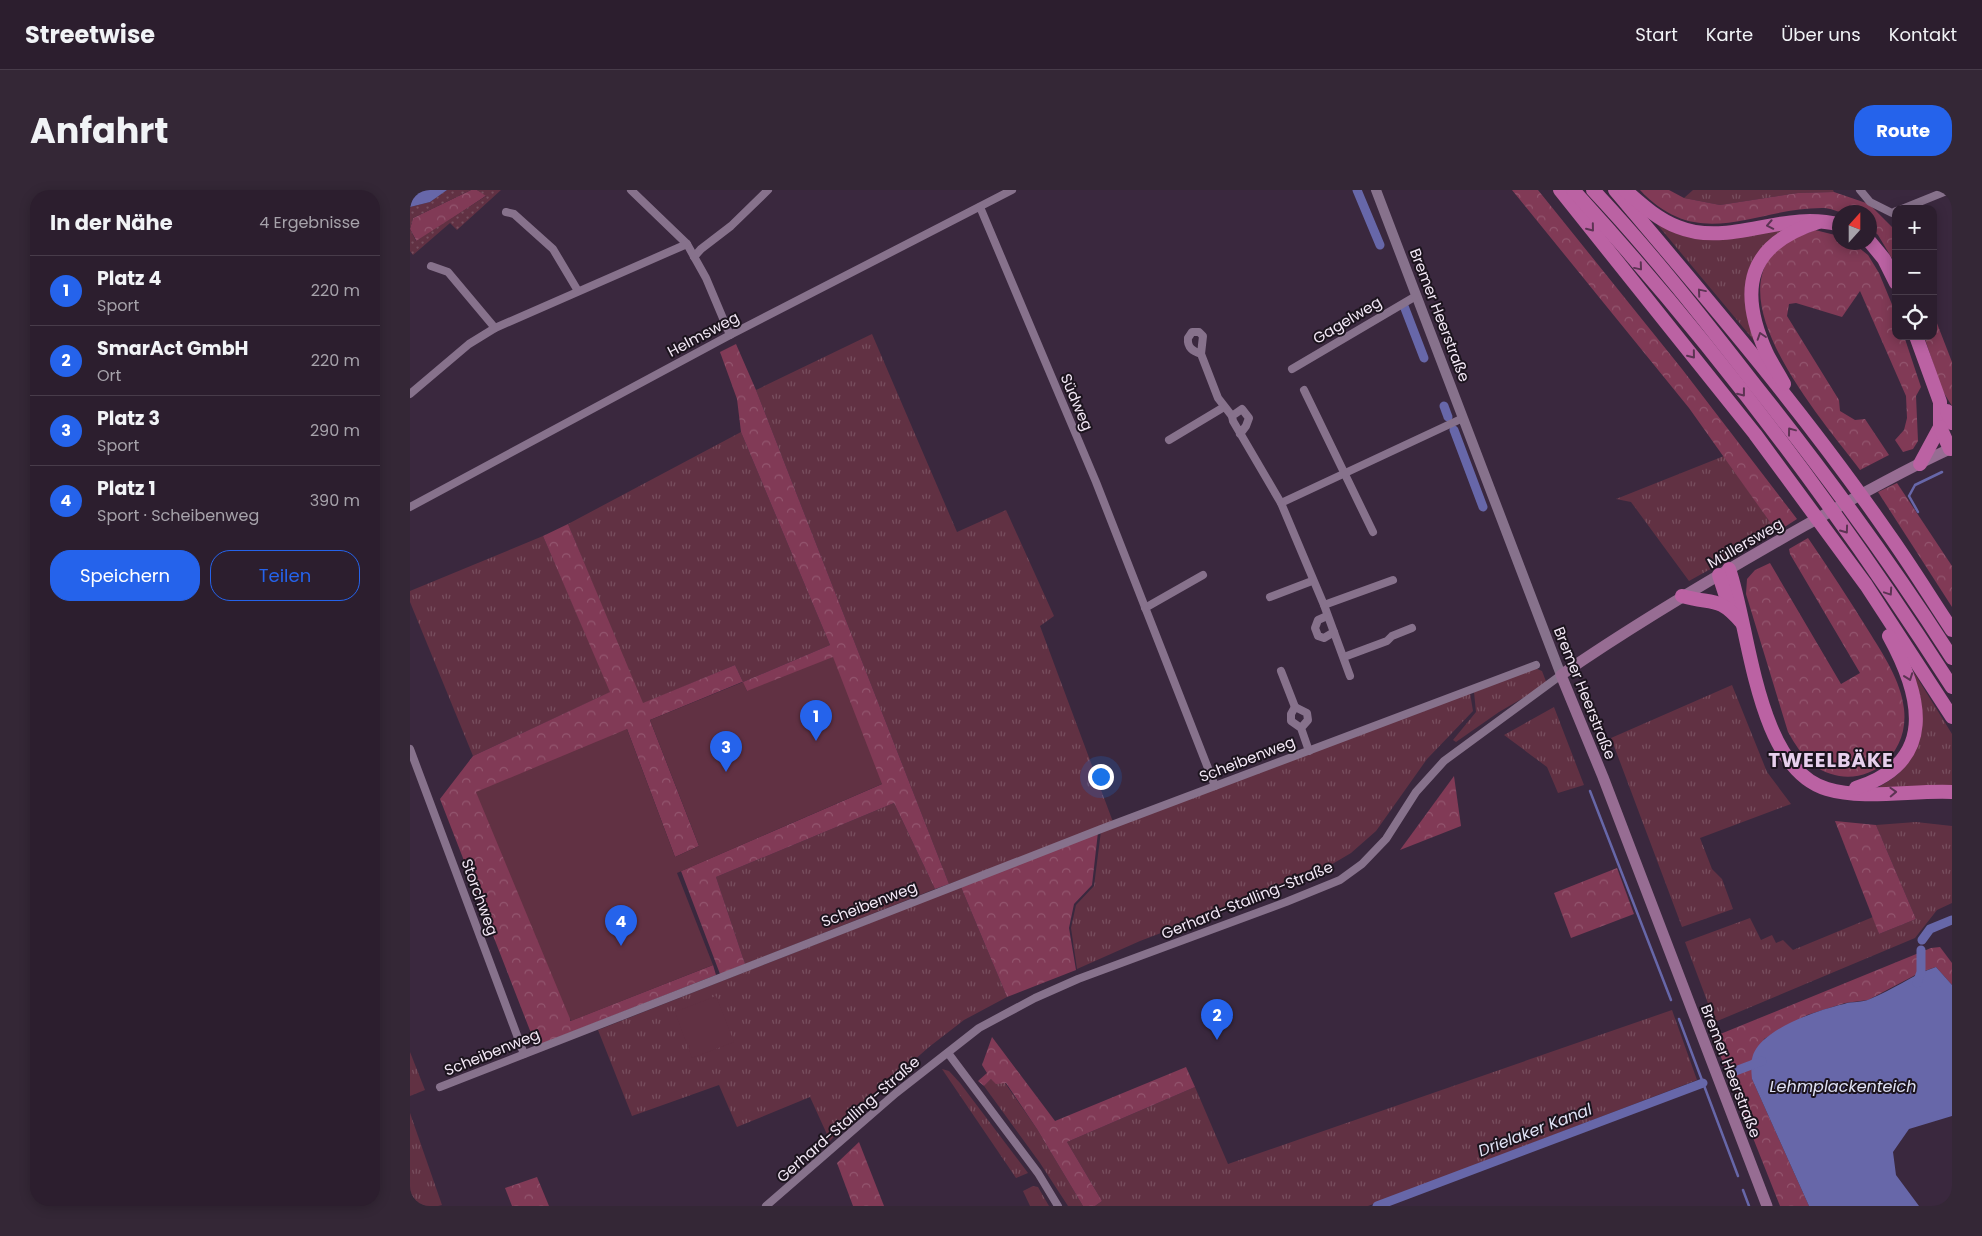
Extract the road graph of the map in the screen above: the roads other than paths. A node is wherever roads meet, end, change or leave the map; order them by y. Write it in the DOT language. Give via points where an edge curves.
graph roads {
  1 [pos="631,190"];
  2 [pos="768,190"];
  3 [pos="1012,190"];
  4 [pos="1376,190"];
  5 [pos="1560,190"];
  6 [pos="1573,190"];
  7 [pos="1593,190"];
  8 [pos="1615,190"];
  9 [pos="1625,190"];
  10 [pos="1860,190"];
  11 [pos="1949,190"];
  12 [pos="1912,205"];
  13 [pos="980,207"];
  14 [pos="506,212"];
  15 [pos="1892,213"];
  16 [pos="1818,222"];
  17 [pos="1832,224"];
  18 [pos="687,244"];
  19 [pos="1877,250"];
  20 [pos="694,257"];
  21 [pos="430,266"];
  22 [pos="1892,275"];
  23 [pos="578,291"];
  24 [pos="1416,296"];
  25 [pos="495,328"];
  26 [pos="730,335"];
  27 [pos="1918,340"];
  28 [pos="1201,354"];
  29 [pos="1292,368"];
  30 [pos="1304,390"];
  31 [pos="410,394"];
  32 [pos="1224,407"];
  33 [pos="1798,412"];
  34 [pos="1946,415"];
  35 [pos="1232,416"];
  36 [pos="1463,418"];
  37 [pos="1240,434"];
  38 [pos="1169,440"];
  39 [pos="1951,449"];
  40 [pos="1920,464"];
  41 [pos="1346,472"];
  42 [pos="1281,503"];
  43 [pos="410,507"];
  44 [pos="1374,532"];
  45 [pos="1724,572"];
  46 [pos="1203,575"];
  47 [pos="1393,580"];
  48 [pos="1312,581"];
  49 [pos="1866,585"];
  50 [pos="1682,596"];
  51 [pos="1270,597"];
  52 [pos="1324,605"];
  53 [pos="1146,608"];
  54 [pos="1730,609"];
  55 [pos="1327,616"];
  56 [pos="1742,623"];
  57 [pos="1412,628"];
  58 [pos="1952,630"];
  59 [pos="1334,632"];
  60 [pos="1344,658"];
  61 [pos="1952,658"];
  62 [pos="1536,665"];
  63 [pos="1281,671"];
  64 [pos="1561,675"];
  65 [pos="1350,676"];
  66 [pos="1952,687"];
  67 [pos="1295,707"];
  68 [pos="1952,717"];
  69 [pos="1301,728"];
  70 [pos="410,749"];
  71 [pos="1309,751"];
  72 [pos="1215,786"];
  73 [pos="1844,792"];
  74 [pos="1952,792"];
  75 [pos="948,1053"];
  76 [pos="524,1054"];
  77 [pos="440,1087"];
  78 [pos="766,1206"];
  79 [pos="1058,1206"];
  80 [pos="1767,1206"];
  1 -- 18 [label="street"];
  2 -- 20 [label="street"];
  3 -- 13 [label="street, Helmsweg"];
  4 -- 24 [label="street, Bremer Heerstraße"];
  5 -- 49 [label="highway, one-way" via="1748,426"];
  6 -- 66 [label="highway, one-way" via="1716,360 1808,479 1862,552"];
  61 -- 7 [label="highway, one-way" via="1821,470 1668,276"];
  33 -- 8 [label="highway, one-way"];
  16 -- 9 [label="highway, one-way" via="1800,219 1730,233 1697,233 1666,222"];
  10 -- 15 [label="street" via="1870,202"];
  11 -- 12 [label="street"];
  13 -- 26 [label="street, Helmsweg"];
  13 -- 53 [label="street, Südweg"];
  14 -- 23 [label="street" via="514,214 553,249"];
  16 -- 17 [label="highway"];
  33 -- 16 [label="highway, one-way" via="1766,353 1755,318 1751,286 1754,272 1771,246 1785,234"];
  18 -- 20 [label="street"];
  18 -- 23 [label="street"];
  19 -- 22 [label="highway"];
  20 -- 26 [label="street"];
  21 -- 25 [label="street" via="448,272"];
  23 -- 25 [label="street"];
  24 -- 29 [label="street, Gagelweg"];
  24 -- 36 [label="street, Bremer Heerstraße"];
  25 -- 31 [label="street" via="469,344"];
  26 -- 43 [label="street, Helmsweg"];
  27 -- 34 [label="highway"];
  28 -- 32 [label="street"];
  30 -- 41 [label="street"];
  32 -- 35 [label="street"];
  32 -- 38 [label="street"];
  33 -- 58 [label="highway" via="1887,531"];
  34 -- 39 [label="highway"];
  34 -- 40 [label="highway"];
  35 -- 37 [label="street"];
  35 -- 37 [label="street" via="1242,409 1247,412 1249,418"];
  36 -- 41 [label="street"];
  36 -- 64 [label="street, Bremer Heerstraße"];
  37 -- 42 [label="street"];
  39 -- 40 [label="main road, Müllersweg"];
  40 -- 45 [label="main road, Müllersweg"];
  41 -- 42 [label="street"];
  41 -- 44 [label="street"];
  42 -- 48 [label="street"];
  45 -- 50 [label="main road, Müllersweg"];
  45 -- 54 [label="highway"];
  45 -- 56 [label="highway" via="1737,592"];
  46 -- 53 [label="street"];
  47 -- 52 [label="street"];
  48 -- 51 [label="street"];
  48 -- 52 [label="street"];
  49 -- 68 [label="highway"];
  49 -- 73 [label="highway, one-way" via="1907,672 1915,696 1916,726 1909,750 1890,773 1878,781"];
  50 -- 54 [label="highway" via="1700,601 1714,600"];
  50 -- 64 [label="main road, Müllersweg"];
  52 -- 55 [label="street"];
  53 -- 72 [label="street, Südweg"];
  54 -- 56 [label="highway"];
  55 -- 59 [label="street"];
  55 -- 59 [label="street" via="1318,620 1315,628 1318,636 1324,638"];
  56 -- 73 [label="highway" via="1779,747 1802,776 1828,789"];
  57 -- 60 [label="street"];
  59 -- 60 [label="street"];
  60 -- 65 [label="street"];
  62 -- 71 [label="street, Scheibenweg"];
  63 -- 67 [label="street, Scheibenweg"];
  64 -- 75 [label="street, Gerhard-Stalling-Straße" via="1444,761 1416,792 1386,839 1362,864 1340,880 1043,994 979,1028"];
  64 -- 80 [label="main road, Bremer Heerstraße"];
  67 -- 69 [label="street, Scheibenweg" via="1291,721"];
  67 -- 69 [label="street, Scheibenweg" via="1308,713 1308,720"];
  69 -- 71 [label="street, Scheibenweg"];
  70 -- 76 [label="street, Storchweg"];
  71 -- 72 [label="street, Scheibenweg"];
  72 -- 76 [label="street, Scheibenweg"];
  73 -- 74 [label="highway, one-way"];
  75 -- 78 [label="street, Gerhard-Stalling-Straße" via="896,1093"];
  75 -- 79 [label="street" via="1038,1173"];
  76 -- 77 [label="street, Scheibenweg"];
}
